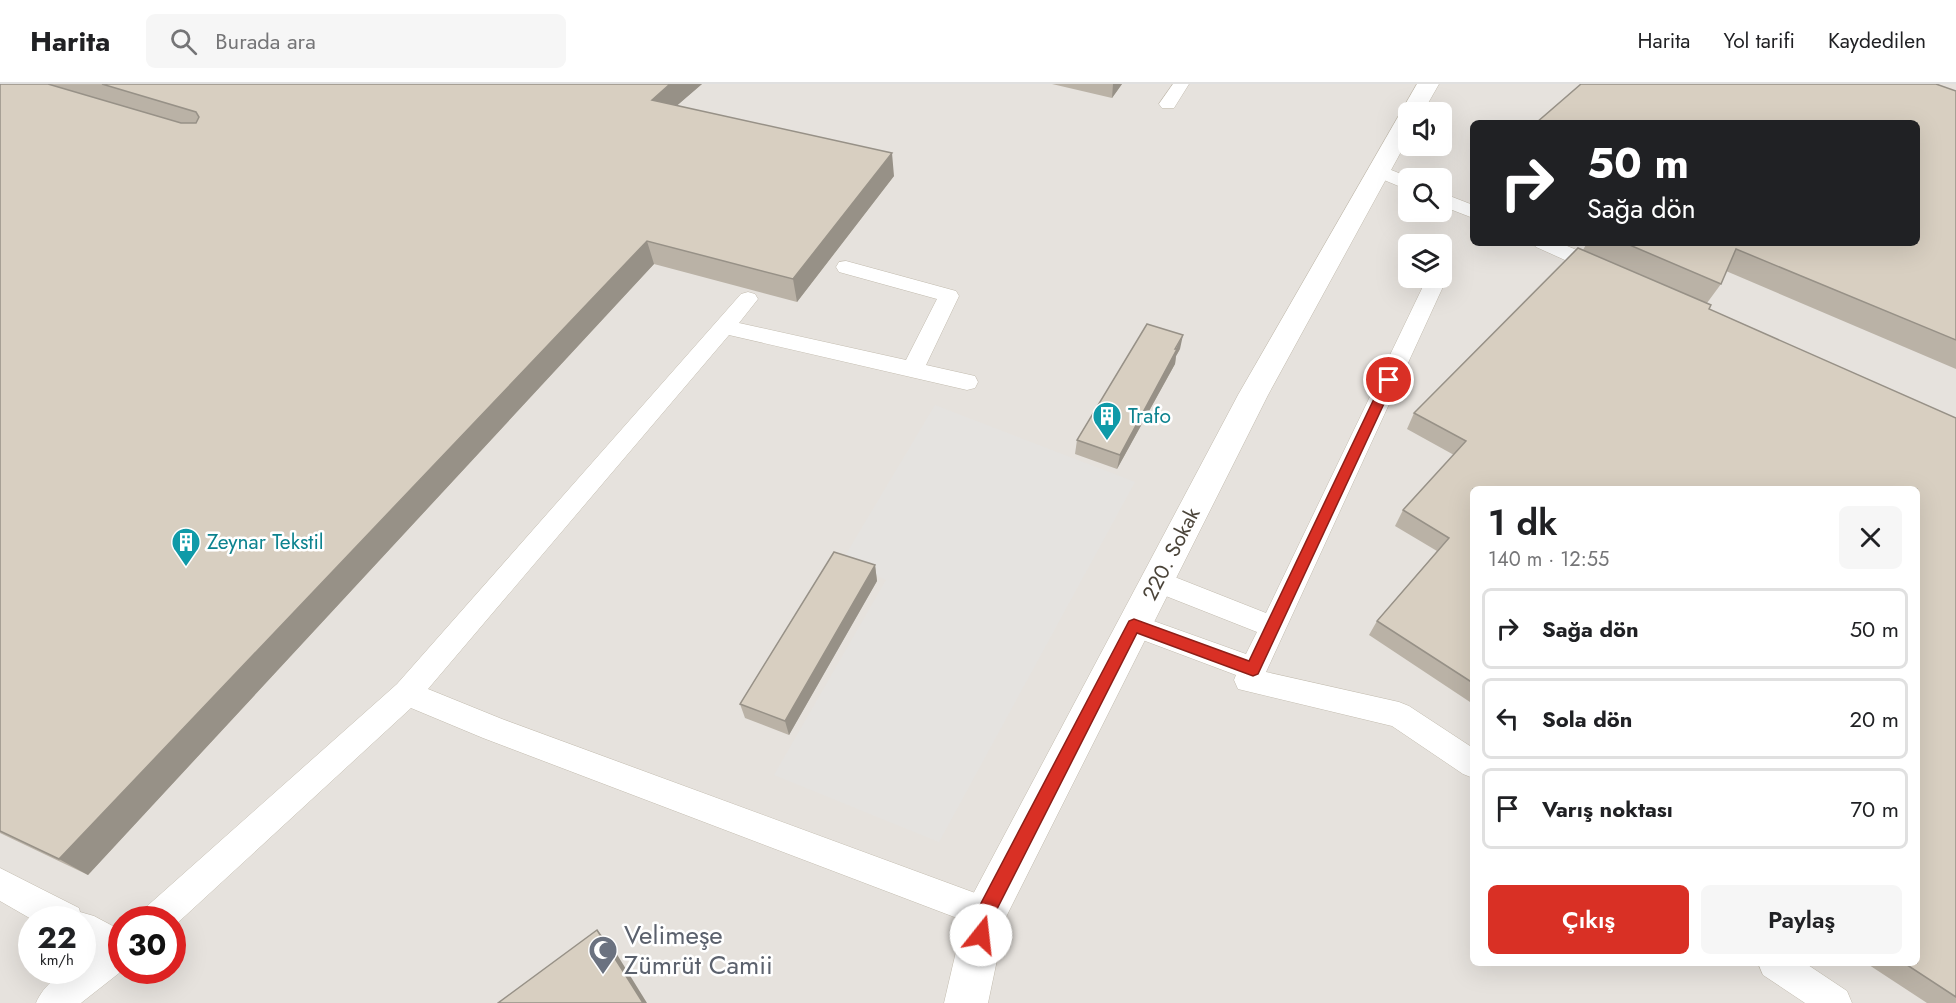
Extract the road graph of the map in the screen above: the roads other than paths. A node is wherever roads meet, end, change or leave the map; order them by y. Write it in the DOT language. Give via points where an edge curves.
graph roads {
  1 [pos="1181,84"];
  2 [pos="1428,84"];
  3 [pos="1418,102"];
  4 [pos="1168,104"];
  5 [pos="1399,156"];
  6 [pos="1394,178"];
  7 [pos="1452,203"];
  8 [pos="1470,211"];
  9 [pos="1550,246"];
  10 [pos="846,267"];
  11 [pos="1619,276"];
  12 [pos="1432,288"];
  13 [pos="748,299"];
  14 [pos="725,327"];
  15 [pos="912,370"];
  16 [pos="967,382"];
  17 [pos="1157,581"];
  18 [pos="1134,625"];
  19 [pos="1273,627"];
  20 [pos="1253,669"];
  21 [pos="407,693"];
  22 [pos="1470,762"];
  23 [pos="0,884"];
  24 [pos="41,906"];
  25 [pos="172,906"];
  26 [pos="986,913"];
  27 [pos="108,961"];
  28 [pos="1780,966"];
  29 [pos="53,1003"];
  30 [pos="966,1003"];
  31 [pos="1835,1003"];
  1 -- 4 [label="lane"];
  2 -- 3 [label="street"];
  5 -- 6 [label="street, 220. Sokak"];
  6 -- 17 [label="street, 220. Sokak" via="1253,395"];
  7 -- 8 [label="lane"];
  9 -- 11 [label="lane"];
  10 -- 15 [label="lane" via="950,296"];
  12 -- 19 [label="lane"];
  13 -- 14 [label="lane"];
  14 -- 15 [label="lane"];
  14 -- 21 [label="lane"];
  15 -- 16 [label="lane"];
  17 -- 18 [label="street, 220. Sokak"];
  17 -- 19 [label="lane"];
  18 -- 20 [label="lane"];
  18 -- 26 [label="street, 220. Sokak"];
  19 -- 20 [label="lane"];
  20 -- 22 [label="lane" via="1248,680 1399,715"];
  21 -- 25 [label="lane"];
  21 -- 26 [label="lane" via="493,729"];
  23 -- 24 [label="lane"];
  26 -- 30 [label="street, 220. Sokak"];
  27 -- 29 [label="lane"];
  28 -- 31 [label="lane"];
}
